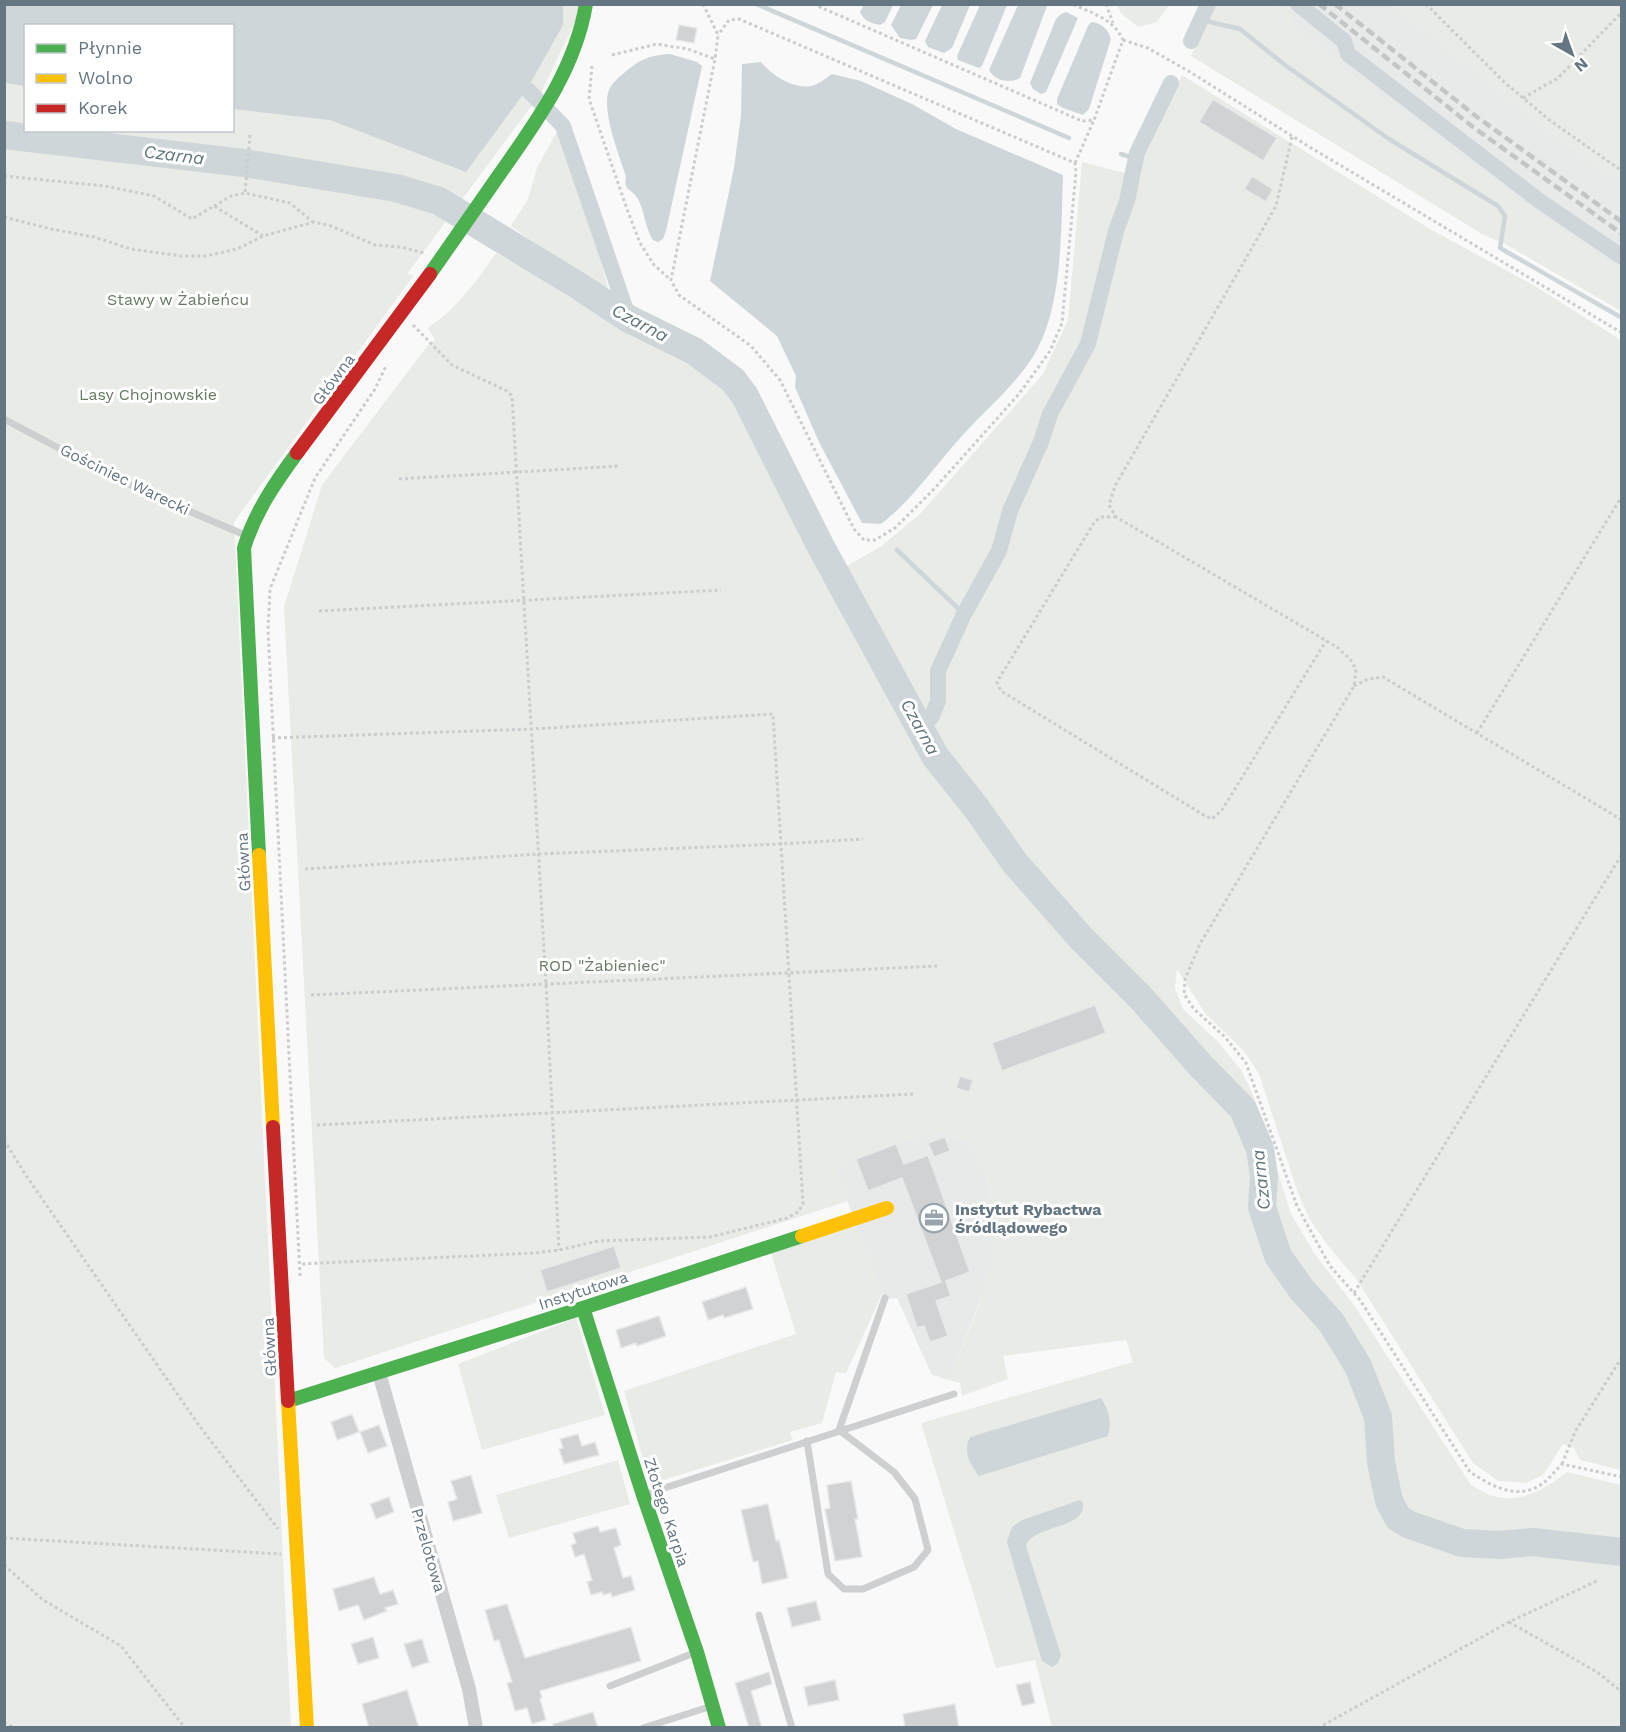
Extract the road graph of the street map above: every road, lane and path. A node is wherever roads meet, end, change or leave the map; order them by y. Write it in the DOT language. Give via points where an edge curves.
graph roads {
  1 [pos="586,4"];
  2 [pos="703,4"];
  3 [pos="813,4"];
  4 [pos="1072,4"];
  5 [pos="1106,4"];
  6 [pos="1426,4"];
  7 [pos="1622,12"];
  8 [pos="1113,25"];
  9 [pos="718,35"];
  10 [pos="1123,40"];
  11 [pos="612,55"];
  12 [pos="715,59"];
  13 [pos="592,66"];
  14 [pos="1523,98"];
  15 [pos="1094,120"];
  16 [pos="250,135"];
  17 [pos="1292,137"];
  18 [pos="1075,164"];
  19 [pos="1622,171"];
  20 [pos="4,176"];
  21 [pos="245,193"];
  22 [pos="214,206"];
  23 [pos="4,217"];
  24 [pos="314,222"];
  25 [pos="263,236"];
  26 [pos="443,257"];
  27 [pos="670,280"];
  28 [pos="400,315"];
  29 [pos="1622,333"];
  30 [pos="387,364"];
  31 [pos="4,419"];
  32 [pos="620,466"];
  33 [pos="516,471"];
  34 [pos="399,479"];
  35 [pos="1622,496"];
  36 [pos="1116,517"];
  37 [pos="247,535"];
  38 [pos="721,590"];
  39 [pos="524,600"];
  40 [pos="319,610"];
  41 [pos="1326,640"];
  42 [pos="1354,686"];
  43 [pos="532,729"];
  44 [pos="1477,733"];
  45 [pos="290,738"];
  46 [pos="1622,820"];
  47 [pos="863,839"];
  48 [pos="781,844"];
  49 [pos="538,854"];
  50 [pos="1622,854"];
  51 [pos="304,869"];
  52 [pos="937,966"];
  53 [pos="789,973"];
  54 [pos="546,984"];
  55 [pos="311,995"];
  56 [pos="913,1094"];
  57 [pos="797,1101"];
  58 [pos="552,1113"];
  59 [pos="317,1125"];
  60 [pos="4,1140"];
  61 [pos="887,1208"];
  62 [pos="559,1250"];
  63 [pos="300,1264"];
  64 [pos="280,1266"];
  65 [pos="299,1286"];
  66 [pos="1354,1293"];
  67 [pos="885,1298"];
  68 [pos="583,1308"];
  69 [pos="1622,1357"];
  70 [pos="379,1373"];
  71 [pos="954,1394"];
  72 [pos="288,1401"];
  73 [pos="839,1430"];
  74 [pos="807,1441"];
  75 [pos="1562,1464"];
  76 [pos="1622,1477"];
  77 [pos="643,1495"];
  78 [pos="4,1538"];
  79 [pos="297,1555"];
  80 [pos="4,1565"];
  81 [pos="1599,1580"];
  82 [pos="759,1615"];
  83 [pos="1509,1622"];
  84 [pos="697,1652"];
  85 [pos="610,1686"];
  86 [pos="1622,1692"];
  87 [pos="712,1706"];
  88 [pos="4,1722"];
  89 [pos="14,1728"];
  90 [pos="185,1728"];
  91 [pos="307,1728"];
  92 [pos="476,1728"];
  93 [pos="643,1728"];
  94 [pos="719,1728"];
  95 [pos="792,1728"];
  96 [pos="1318,1728"];
  1 -- 26 [label="street, Główna" via="583,29 554,90"];
  2 -- 9 [label="path"];
  3 -- 15 [label="path" via="1082,121"];
  4 -- 8 [label="path"];
  5 -- 8 [label="path"];
  6 -- 14 [label="path"];
  7 -- 14 [label="path" via="1558,78"];
  8 -- 10 [label="path"];
  9 -- 12 [label="path"];
  9 -- 18 [label="path" via="729,20 739,19"];
  10 -- 15 [label="path"];
  10 -- 17 [label="path" via="1148,48"];
  11 -- 12 [label="path" via="657,44"];
  12 -- 27 [label="path"];
  13 -- 27 [label="path" via="589,99 627,209 640,243"];
  14 -- 19 [label="path"];
  15 -- 18 [label="path"];
  16 -- 21 [label="path"];
  17 -- 29 [label="path"];
  17 -- 36 [label="path" via="1276,206 1115,486 1109,506"];
  18 -- 27 [label="path" via="1062,323 1050,351 1019,394 935,488 895,528 875,540 864,540 854,529 780,380 752,346 679,295"];
  20 -- 22 [label="path" via="105,186 154,196 192,219"];
  21 -- 22 [label="path"];
  21 -- 24 [label="path" via="290,203"];
  22 -- 25 [label="path"];
  23 -- 25 [label="path" via="131,249 181,256 206,256 237,249"];
  24 -- 25 [label="path"];
  24 -- 26 [label="path" via="375,246"];
  26 -- 28 [label="street, Główna"];
  28 -- 33 [label="path" via="452,364 512,396"];
  28 -- 37 [label="street, Główna" via="297,454"];
  30 -- 63 [label="path" via="375,389 315,478 270,589 268,603"];
  31 -- 37 [label="lane, Gościniec Warecki" via="156,497"];
  32 -- 33 [label="path"];
  33 -- 34 [label="path"];
  33 -- 39 [label="path"];
  35 -- 44 [label="path"];
  36 -- 41 [label="path"];
  36 -- 41 [label="path" via="1095,521 997,682 1001,691 1202,814 1212,819 1222,810"];
  37 -- 64 [label="street, Główna" via="244,562"];
  38 -- 39 [label="path"];
  39 -- 40 [label="path"];
  39 -- 43 [label="path"];
  41 -- 42 [label="path" via="1350,659 1356,669"];
  42 -- 44 [label="path" via="1383,677"];
  42 -- 66 [label="path" via="1200,944 1185,979 1184,994 1246,1063 1297,1206 1330,1266"];
  43 -- 45 [label="path"];
  43 -- 48 [label="path" via="773,714"];
  43 -- 49 [label="path"];
  44 -- 46 [label="path"];
  47 -- 48 [label="path"];
  48 -- 49 [label="path"];
  48 -- 53 [label="path"];
  49 -- 51 [label="path"];
  49 -- 54 [label="path"];
  50 -- 66 [label="path"];
  52 -- 53 [label="path"];
  53 -- 54 [label="path"];
  53 -- 57 [label="path"];
  54 -- 55 [label="path"];
  54 -- 58 [label="path"];
  56 -- 57 [label="path"];
  57 -- 58 [label="path"];
  57 -- 62 [label="path" via="803,1204 798,1212 710,1237 598,1241"];
  58 -- 59 [label="path"];
  58 -- 62 [label="path"];
  60 -- 79 [label="path" via="198,1424"];
  61 -- 68 [label="street, Instytutowa"];
  62 -- 63 [label="path"];
  63 -- 64 [label="path"];
  63 -- 65 [label="path"];
  64 -- 72 [label="street, Główna"];
  66 -- 75 [label="path" via="1470,1472 1491,1486 1507,1491 1524,1490 1544,1482"];
  67 -- 73 [label="lane"];
  68 -- 70 [label="street, Instytutowa"];
  68 -- 77 [label="street, Złotego Karpia"];
  69 -- 75 [label="path" via="1575,1432"];
  70 -- 72 [label="street, Instytutowa"];
  70 -- 92 [label="street, Przelotowa" via="470,1689"];
  71 -- 73 [label="lane"];
  72 -- 79 [label="street, Główna"];
  73 -- 74 [label="lane"];
  73 -- 74 [label="lane" via="894,1472 915,1499 928,1550 914,1567 863,1588 844,1589 828,1574"];
  74 -- 77 [label="lane"];
  75 -- 76 [label="path"];
  77 -- 84 [label="street, Złotego Karpia"];
  78 -- 79 [label="path"];
  79 -- 91 [label="street, Główna"];
  80 -- 90 [label="path" via="43,1600 121,1646"];
  81 -- 83 [label="path"];
  82 -- 95 [label="lane"];
  83 -- 86 [label="path" via="1597,1672"];
  83 -- 96 [label="path"];
  84 -- 85 [label="lane"];
  84 -- 87 [label="street, Złotego Karpia"];
  87 -- 93 [label="lane"];
  87 -- 94 [label="street, Złotego Karpia"];
  88 -- 89 [label="path"];
}
